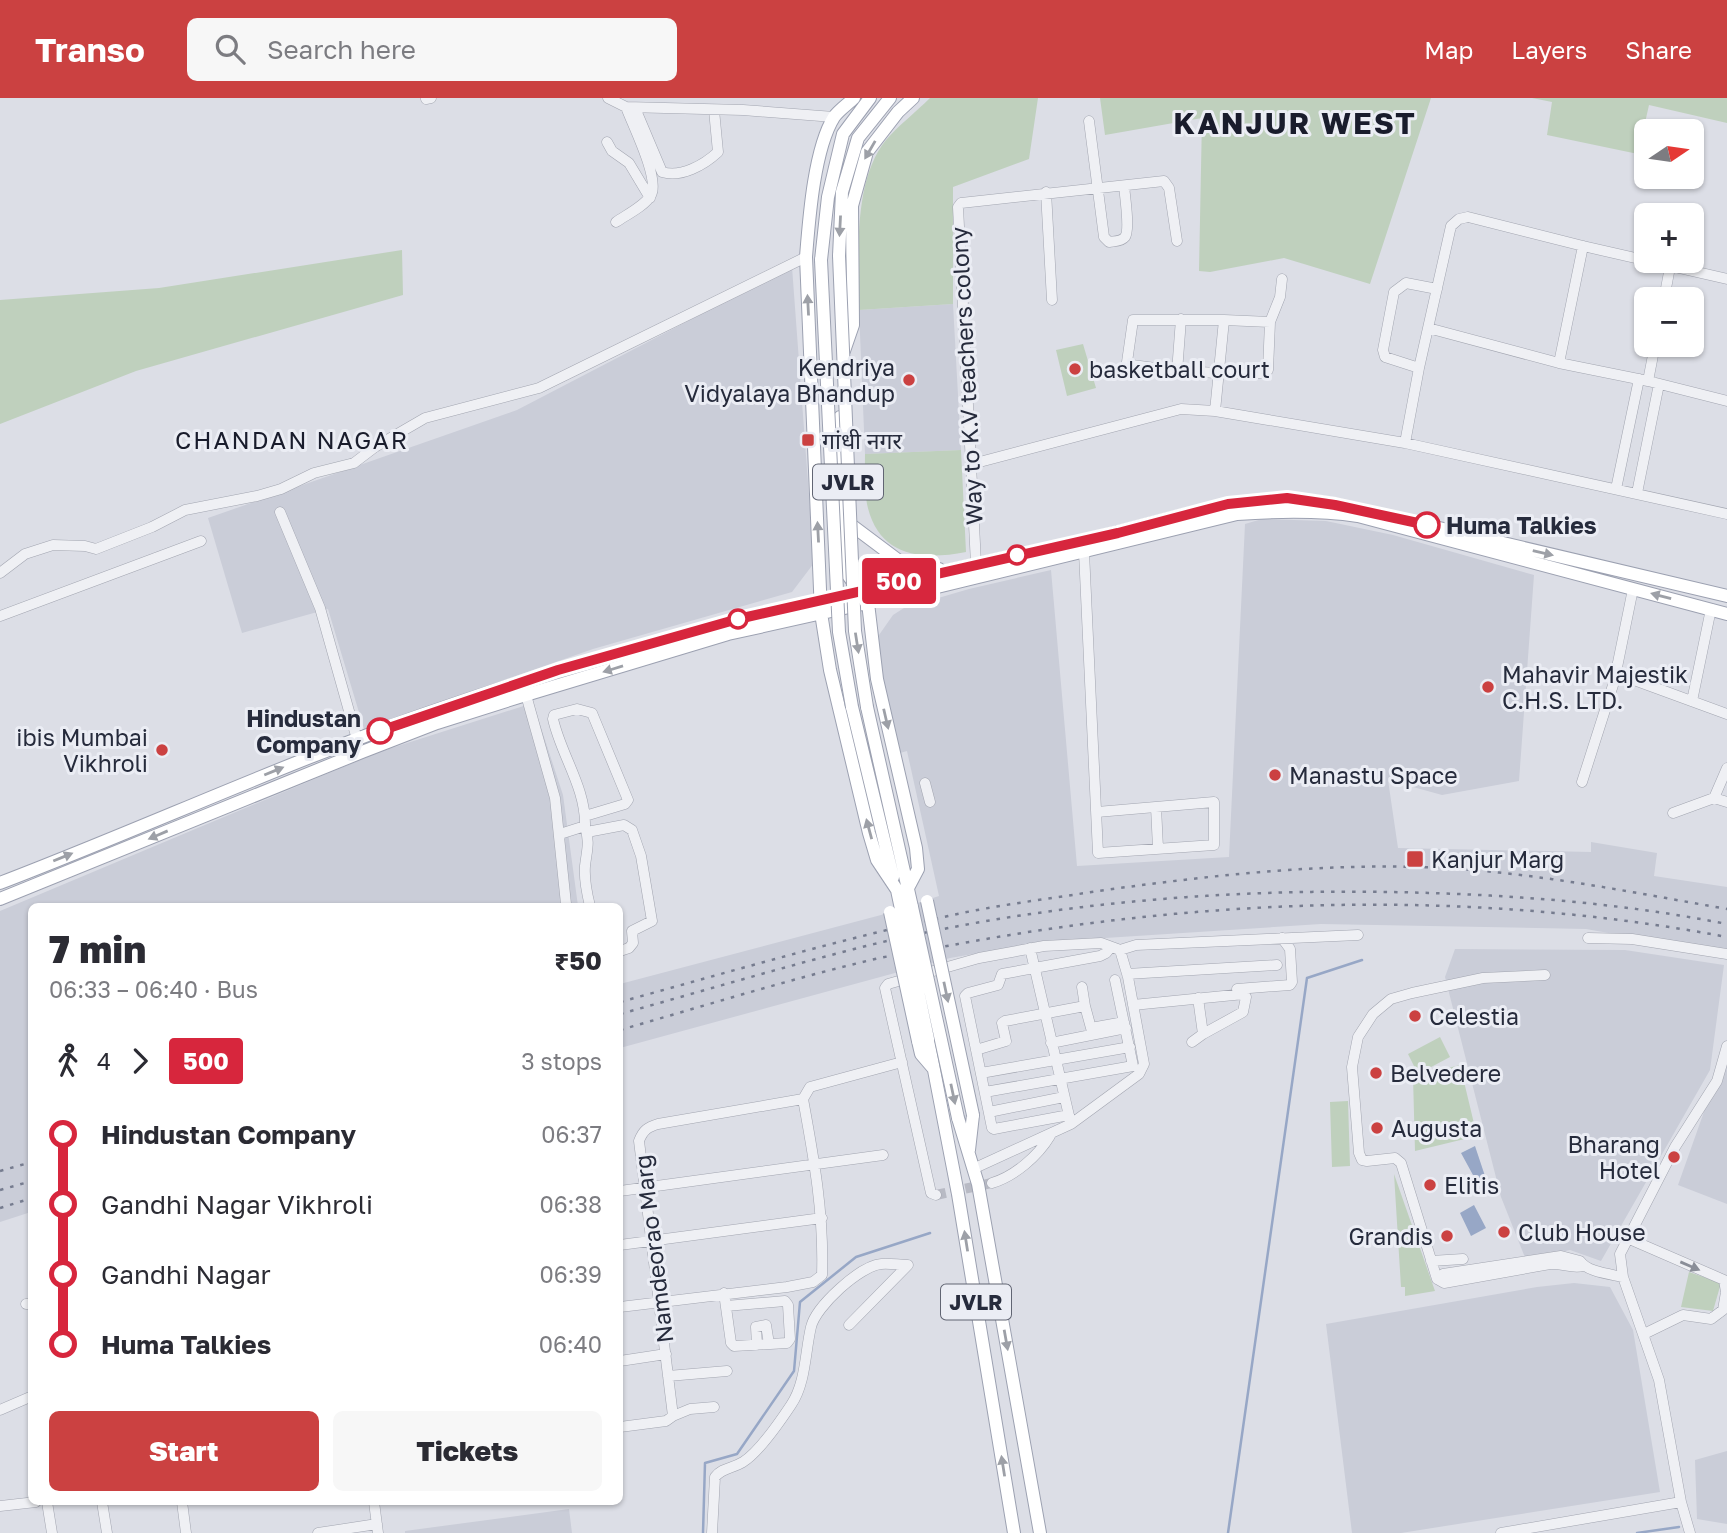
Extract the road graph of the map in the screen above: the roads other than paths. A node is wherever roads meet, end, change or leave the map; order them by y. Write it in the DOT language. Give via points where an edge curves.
graph roads {
  1 [pos="608,98"];
  2 [pos="708,98"];
  3 [pos="870,98"];
  4 [pos="890,98"];
  5 [pos="850,99"];
  6 [pos="910,100"];
  7 [pos="631,108"];
  8 [pos="711,110"];
  9 [pos="834,117"];
  10 [pos="1089,121"];
  11 [pos="607,142"];
  12 [pos="1124,186"];
  13 [pos="1099,188"];
  14 [pos="1046,192"];
  15 [pos="650,198"];
  16 [pos="616,222"];
  17 [pos="1177,241"];
  18 [pos="1583,246"];
  19 [pos="806,257"];
  20 [pos="1634,258"];
  21 [pos="1698,273"];
  22 [pos="1282,279"];
  23 [pos="1727,279"];
  24 [pos="1437,289"];
  25 [pos="1052,300"];
  26 [pos="1181,319"];
  27 [pos="1224,320"];
  28 [pos="1270,322"];
  29 [pos="1428,328"];
  30 [pos="1651,357"];
  31 [pos="1559,363"];
  32 [pos="1419,368"];
  33 [pos="1177,372"];
  34 [pos="1219,374"];
  35 [pos="1644,380"];
  36 [pos="1659,384"];
  37 [pos="1727,401"];
  38 [pos="1215,411"];
  39 [pos="1405,443"];
  40 [pos="972,464"];
  41 [pos="1616,489"];
  42 [pos="1637,493"];
  43 [pos="280,512"];
  44 [pos="1727,514"];
  45 [pos="842,519"];
  46 [pos="201,541"];
  47 [pos="1084,552"];
  48 [pos="976,564"];
  49 [pos="950,570"];
  50 [pos="0,573"];
  51 [pos="1633,589"];
  52 [pos="860,591"];
  53 [pos="1727,596"];
  54 [pos="869,603"];
  55 [pos="821,607"];
  56 [pos="1711,609"];
  57 [pos="1727,614"];
  58 [pos="0,616"];
  59 [pos="726,628"];
  60 [pos="1615,673"];
  61 [pos="526,695"];
  62 [pos="1692,701"];
  63 [pos="1727,714"];
  64 [pos="359,746"];
  65 [pos="1727,768"];
  66 [pos="1582,782"];
  67 [pos="925,783"];
  68 [pos="1714,798"];
  69 [pos="930,802"];
  70 [pos="1727,802"];
  71 [pos="193,804"];
  72 [pos="1156,807"];
  73 [pos="1097,812"];
  74 [pos="1673,813"];
  75 [pos="199,818"];
  76 [pos="586,825"];
  77 [pos="560,834"];
  78 [pos="1158,848"];
  79 [pos="0,883"];
  80 [pos="902,889"];
  81 [pos="0,899"];
  82 [pos="566,903"];
  83 [pos="590,903"];
  84 [pos="901,909"];
  85 [pos="1359,935"];
  86 [pos="1282,938"];
  87 [pos="1588,938"];
  88 [pos="1030,948"];
  89 [pos="1115,948"];
  90 [pos="623,950"];
  91 [pos="1727,954"];
  92 [pos="1277,965"];
  93 [pos="1034,968"];
  94 [pos="1127,974"];
  95 [pos="1545,975"];
  96 [pos="1115,980"];
  97 [pos="1082,988"];
  98 [pos="1198,998"];
  99 [pos="1132,1001"];
  100 [pos="1085,1006"];
  101 [pos="1045,1012"];
  102 [pos="1125,1025"];
  103 [pos="1092,1032"];
  104 [pos="1203,1034"];
  105 [pos="1192,1042"];
  106 [pos="1051,1043"];
  107 [pos="1727,1046"];
  108 [pos="1130,1047"];
  109 [pos="976,1050"];
  110 [pos="1056,1060"];
  111 [pos="902,1062"];
  112 [pos="981,1073"];
  113 [pos="1060,1079"];
  114 [pos="985,1092"];
  115 [pos="1064,1097"];
  116 [pos="803,1099"];
  117 [pos="989,1112"];
  118 [pos="1070,1120"];
  119 [pos="1051,1135"];
  120 [pos="968,1154"];
  121 [pos="883,1155"];
  122 [pos="815,1164"];
  123 [pos="975,1168"];
  124 [pos="992,1183"];
  125 [pos="646,1188"];
  126 [pos="623,1191"];
  127 [pos="936,1195"];
  128 [pos="822,1218"];
  129 [pos="1627,1238"];
  130 [pos="653,1241"];
  131 [pos="623,1245"];
  132 [pos="1464,1259"];
  133 [pos="1431,1261"];
  134 [pos="1623,1277"];
  135 [pos="724,1293"];
  136 [pos="660,1300"];
  137 [pos="623,1306"];
  138 [pos="726,1306"];
  139 [pos="849,1325"];
  140 [pos="1644,1334"];
  141 [pos="769,1344"];
  142 [pos="757,1345"];
  143 [pos="666,1354"];
  144 [pos="623,1361"];
  145 [pos="727,1371"];
  146 [pos="668,1376"];
  147 [pos="28,1398"];
  148 [pos="714,1407"];
  149 [pos="0,1410"];
  150 [pos="673,1416"];
  151 [pos="623,1427"];
  152 [pos="28,1502"];
  153 [pos="1,1503"];
  154 [pos="1678,1503"];
  155 [pos="47,1505"];
  156 [pos="102,1505"];
  157 [pos="182,1505"];
  158 [pos="374,1505"];
  159 [pos="377,1529"];
  160 [pos="52,1533"];
  161 [pos="107,1533"];
  162 [pos="186,1533"];
  163 [pos="318,1533"];
  164 [pos="712,1533"];
  165 [pos="1014,1533"];
  166 [pos="1040,1533"];
  167 [pos="1502,1533"];
  168 [pos="1690,1533"];
  1 -- 7 [label="street"];
  2 -- 8 [label="street"];
  3 -- 80 [label="main road, JVLR, bridge" via="844,134 828,197 821,260 839,632 852,706"];
  4 -- 80 [label="main road, JVLR, one-way, bridge" via="858,138 842,192 839,256 855,631"];
  5 -- 9 [label="main road"];
  6 -- 45 [label="main road, one-way" via="867,152 852,206 853,325 839,364"];
  7 -- 8 [label="street"];
  7 -- 8 [label="street" via="666,174 691,170 718,152"];
  7 -- 15 [label="street" via="651,172"];
  8 -- 9 [label="street"];
  9 -- 19 [label="main road" via="810,201"];
  10 -- 13 [label="street"];
  11 -- 15 [label="street" via="629,163"];
  12 -- 13 [label="street, Way to K.V teachers colony"];
  12 -- 13 [label="street" via="1127,229 1125,237 1115,242 1104,237"];
  12 -- 17 [label="street, Way to K.V teachers colony" via="1164,181"];
  13 -- 14 [label="street, Way to K.V teachers colony"];
  14 -- 25 [label="street"];
  14 -- 40 [label="street, Way to K.V teachers colony" via="958,207"];
  15 -- 16 [label="street"];
  18 -- 20 [label="street"];
  18 -- 24 [label="street" via="1468,217 1458,219 1451,226"];
  18 -- 31 [label="street"];
  19 -- 50 [label="street" via="539,388 425,418 354,463 257,496 185,510 96,549 52,545 24,554"];
  55 -- 19 [label="main road, one-way"];
  21 -- 23 [label="street"];
  22 -- 28 [label="street"];
  24 -- 29 [label="street"];
  24 -- 32 [label="street" via="1406,283 1394,292 1382,350 1385,357"];
  26 -- 27 [label="street"];
  26 -- 33 [label="street"];
  26 -- 33 [label="street" via="1133,320 1127,362"];
  27 -- 28 [label="street"];
  27 -- 34 [label="street"];
  28 -- 34 [label="street" via="1268,369"];
  29 -- 31 [label="street"];
  29 -- 32 [label="street"];
  30 -- 35 [label="street"];
  31 -- 35 [label="street"];
  32 -- 39 [label="street"];
  33 -- 34 [label="street"];
  34 -- 38 [label="street"];
  35 -- 36 [label="street"];
  35 -- 41 [label="street"];
  36 -- 37 [label="street"];
  36 -- 42 [label="street"];
  38 -- 39 [label="street"];
  38 -- 40 [label="street" via="1181,410"];
  39 -- 41 [label="street"];
  40 -- 48 [label="street, Way to K.V teachers colony"];
  41 -- 42 [label="street"];
  42 -- 44 [label="street"];
  43 -- 64 [label="street" via="320,608"];
  45 -- 49 [label="main road" via="898,560"];
  45 -- 52 [label="main road" via="846,574"];
  46 -- 58 [label="street"];
  47 -- 51 [label="main road" via="1237,514 1335,512"];
  47 -- 54 [label="main road"];
  47 -- 73 [label="street"];
  48 -- 49 [label="main road"];
  48 -- 53 [label="main road, one-way" via="1228,504 1287,498 1335,505"];
  49 -- 52 [label="main road"];
  56 -- 51 [label="main road, one-way"];
  51 -- 60 [label="street"];
  52 -- 54 [label="main road"];
  52 -- 55 [label="main road"];
  54 -- 55 [label="main road"];
  54 -- 80 [label="main road, one-way" via="877,679 916,848 918,869"];
  55 -- 59 [label="main road"];
  80 -- 55 [label="main road, one-way" via="877,860 869,833 830,670"];
  56 -- 57 [label="main road"];
  56 -- 62 [label="street"];
  59 -- 61 [label="main road, one-way"];
  59 -- 64 [label="main road" via="558,670 444,707"];
  60 -- 62 [label="street"];
  60 -- 66 [label="street"];
  61 -- 64 [label="main road"];
  61 -- 77 [label="street" via="555,798"];
  62 -- 63 [label="street"];
  71 -- 64 [label="main road, one-way" via="293,763"];
  64 -- 75 [label="main road"];
  65 -- 68 [label="street"];
  67 -- 69 [label="street"];
  68 -- 70 [label="street"];
  68 -- 74 [label="street"];
  71 -- 75 [label="main road"];
  79 -- 71 [label="main road, one-way"];
  72 -- 73 [label="street"];
  72 -- 78 [label="street"];
  72 -- 78 [label="street" via="1214,802 1214,845"];
  73 -- 78 [label="street" via="1098,853"];
  75 -- 81 [label="main road, one-way"];
  76 -- 76 [label="street" via="628,800 592,713 577,709 553,719 581,795"];
  76 -- 77 [label="street"];
  76 -- 83 [label="street"];
  76 -- 90 [label="street" via="624,825 638,843 652,921 632,931 633,943"];
  77 -- 82 [label="street"];
  80 -- 84 [label="main road, JVLR"];
  80 -- 84 [label="main road"];
  80 -- 120 [label="main road, one-way, bridge" via="927,901 973,1115"];
  84 -- 120 [label="main road, JVLR, one-way, bridge"];
  165 -- 84 [label="main road, JVLR, one-way, bridge" via="958,1194 935,1072 923,1040"];
  85 -- 86 [label="street"];
  86 -- 89 [label="street"];
  86 -- 99 [label="street" via="1290,949 1290,985"];
  87 -- 91 [label="street" via="1632,939"];
  88 -- 89 [label="street" via="1101,943"];
  88 -- 93 [label="street"];
  88 -- 111 [label="street" via="968,960 888,984 885,988"];
  89 -- 93 [label="street" via="1100,956"];
  89 -- 94 [label="street"];
  92 -- 94 [label="street"];
  93 -- 101 [label="street"];
  93 -- 109 [label="street" via="1002,974 998,985 965,996"];
  94 -- 99 [label="street"];
  95 -- 133 [label="street" via="1483,978 1397,997 1373,1014 1358,1037 1352,1067 1360,1156 1367,1161 1395,1158 1401,1163"];
  96 -- 102 [label="street"];
  97 -- 100 [label="street"];
  98 -- 99 [label="street"];
  98 -- 104 [label="street"];
  98 -- 104 [label="street" via="1244,993 1246,997 1243,1012"];
  99 -- 118 [label="street" via="1144,1063 1139,1074"];
  100 -- 101 [label="street"];
  100 -- 103 [label="street"];
  101 -- 106 [label="street"];
  101 -- 109 [label="street" via="1005,1021 1006,1041"];
  102 -- 103 [label="street"];
  102 -- 108 [label="street"];
  103 -- 106 [label="street"];
  104 -- 105 [label="street"];
  106 -- 110 [label="street"];
  107 -- 129 [label="street" via="1717,1081 1675,1147"];
  108 -- 110 [label="street"];
  108 -- 113 [label="street" via="1133,1066"];
  109 -- 112 [label="street"];
  110 -- 112 [label="street"];
  110 -- 113 [label="street"];
  111 -- 116 [label="street, Namdeorao Marg" via="810,1087"];
  111 -- 127 [label="street" via="931,1193"];
  112 -- 114 [label="street"];
  113 -- 114 [label="street"];
  113 -- 115 [label="street"];
  114 -- 117 [label="street"];
  115 -- 117 [label="street"];
  115 -- 118 [label="street"];
  116 -- 122 [label="street"];
  116 -- 125 [label="street, Namdeorao Marg" via="649,1127 639,1141"];
  117 -- 118 [label="street" via="994,1129"];
  118 -- 119 [label="street"];
  119 -- 123 [label="street"];
  119 -- 124 [label="street" via="1036,1154 1005,1179"];
  120 -- 123 [label="main road, JVLR"];
  121 -- 122 [label="street"];
  122 -- 125 [label="street"];
  122 -- 128 [label="street"];
  123 -- 166 [label="main road, JVLR, one-way"];
  125 -- 126 [label="street"];
  125 -- 130 [label="street, Namdeorao Marg"];
  128 -- 130 [label="street"];
  128 -- 135 [label="street" via="822,1275 813,1282"];
  129 -- 134 [label="street" via="1620,1254"];
  129 -- 140 [label="street, one-way" via="1724,1280 1723,1310 1711,1319 1683,1315"];
  130 -- 131 [label="street"];
  130 -- 136 [label="street, Namdeorao Marg"];
  132 -- 133 [label="street"];
  133 -- 134 [label="street" via="1437,1279 1444,1283 1561,1256"];
  134 -- 140 [label="street"];
  135 -- 136 [label="street"];
  135 -- 138 [label="street"];
  136 -- 137 [label="street"];
  136 -- 143 [label="street, Namdeorao Marg"];
  138 -- 141 [label="street" via="785,1301 790,1339"];
  138 -- 142 [label="street" via="731,1343"];
  139 -- 164 [label="street" via="908,1265 879,1264 852,1279 822,1305 811,1323 793,1403 750,1456 715,1477"];
  140 -- 154 [label="street" via="1659,1380"];
  141 -- 142 [label="street"];
  141 -- 142 [label="street" via="768,1326 758,1325"];
  143 -- 144 [label="street"];
  143 -- 146 [label="street, Namdeorao Marg"];
  145 -- 146 [label="street"];
  146 -- 150 [label="street, Namdeorao Marg"];
  147 -- 149 [label="street"];
  148 -- 150 [label="street"];
  150 -- 151 [label="street"];
  152 -- 153 [label="street"];
  154 -- 167 [label="street"];
  154 -- 168 [label="street"];
  155 -- 160 [label="street"];
  156 -- 161 [label="street"];
  157 -- 162 [label="street"];
  158 -- 159 [label="street"];
  159 -- 163 [label="street"];
}
